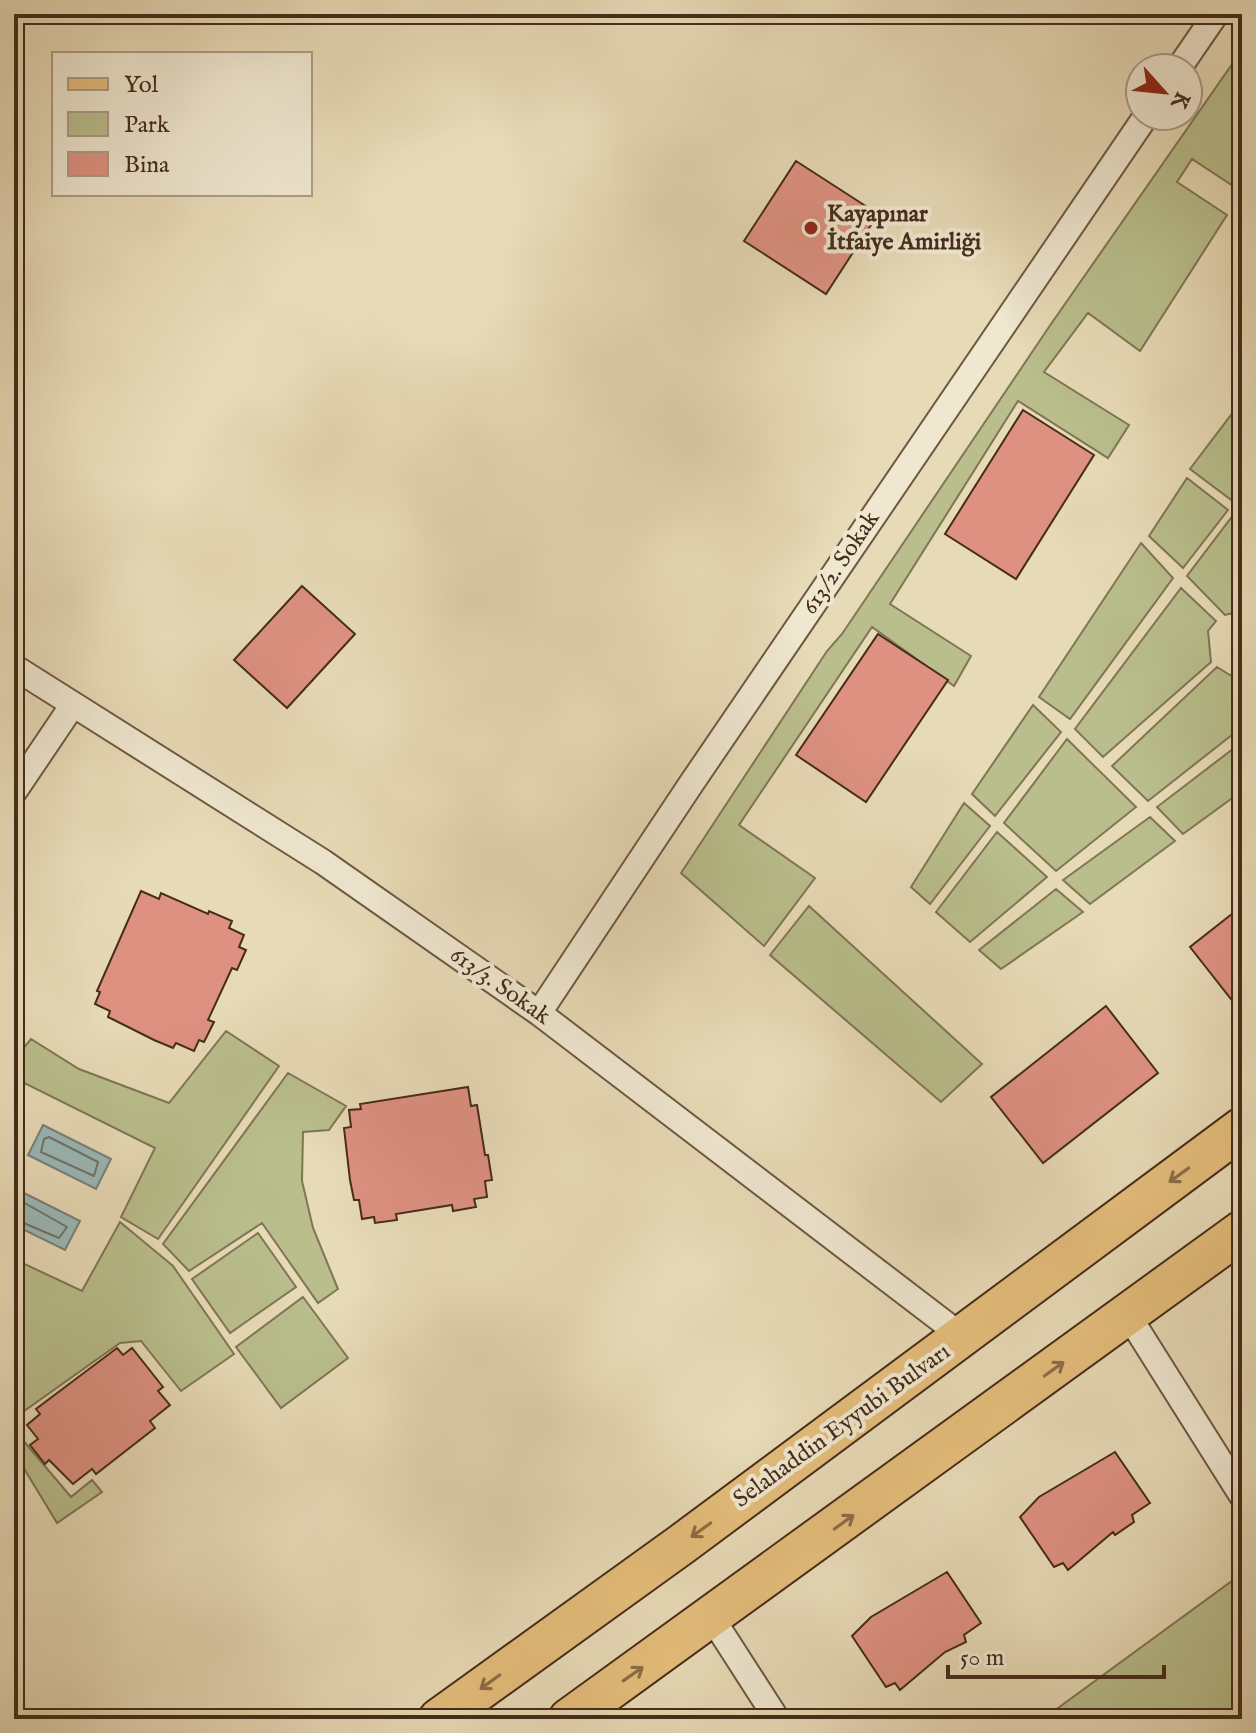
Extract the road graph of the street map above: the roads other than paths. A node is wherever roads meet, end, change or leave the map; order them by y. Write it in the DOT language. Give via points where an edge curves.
graph roads {
  1 [pos="1216,14"];
  2 [pos="1190,52"];
  3 [pos="1135,132"];
  4 [pos="14,667"];
  5 [pos="72,706"];
  6 [pos="14,792"];
  7 [pos="539,1013"];
  8 [pos="1242,1128"];
  9 [pos="1242,1231"];
  10 [pos="1128,1315"];
  11 [pos="963,1337"];
  12 [pos="1242,1496"];
  13 [pos="712,1618"];
  14 [pos="439,1719"];
  15 [pos="569,1719"];
  16 [pos="777,1719"];
  1 -- 2 [label="street"];
  3 -- 7 [label="street, 613/2. Sokak"];
  4 -- 5 [label="street, 613/3. Sokak"];
  5 -- 6 [label="street"];
  5 -- 7 [label="street, 613/3. Sokak" via="323,862"];
  7 -- 11 [label="street, 613/3. Sokak"];
  8 -- 11 [label="main road, Selahaddin Eyyubi Bulvarı, one-way"];
  9 -- 10 [label="main road"];
  10 -- 12 [label="street"];
  13 -- 10 [label="main road, one-way"];
  11 -- 14 [label="main road, Selahaddin Eyyubi Bulvarı, one-way"];
  15 -- 13 [label="main road, one-way"];
  13 -- 16 [label="street"];
}
